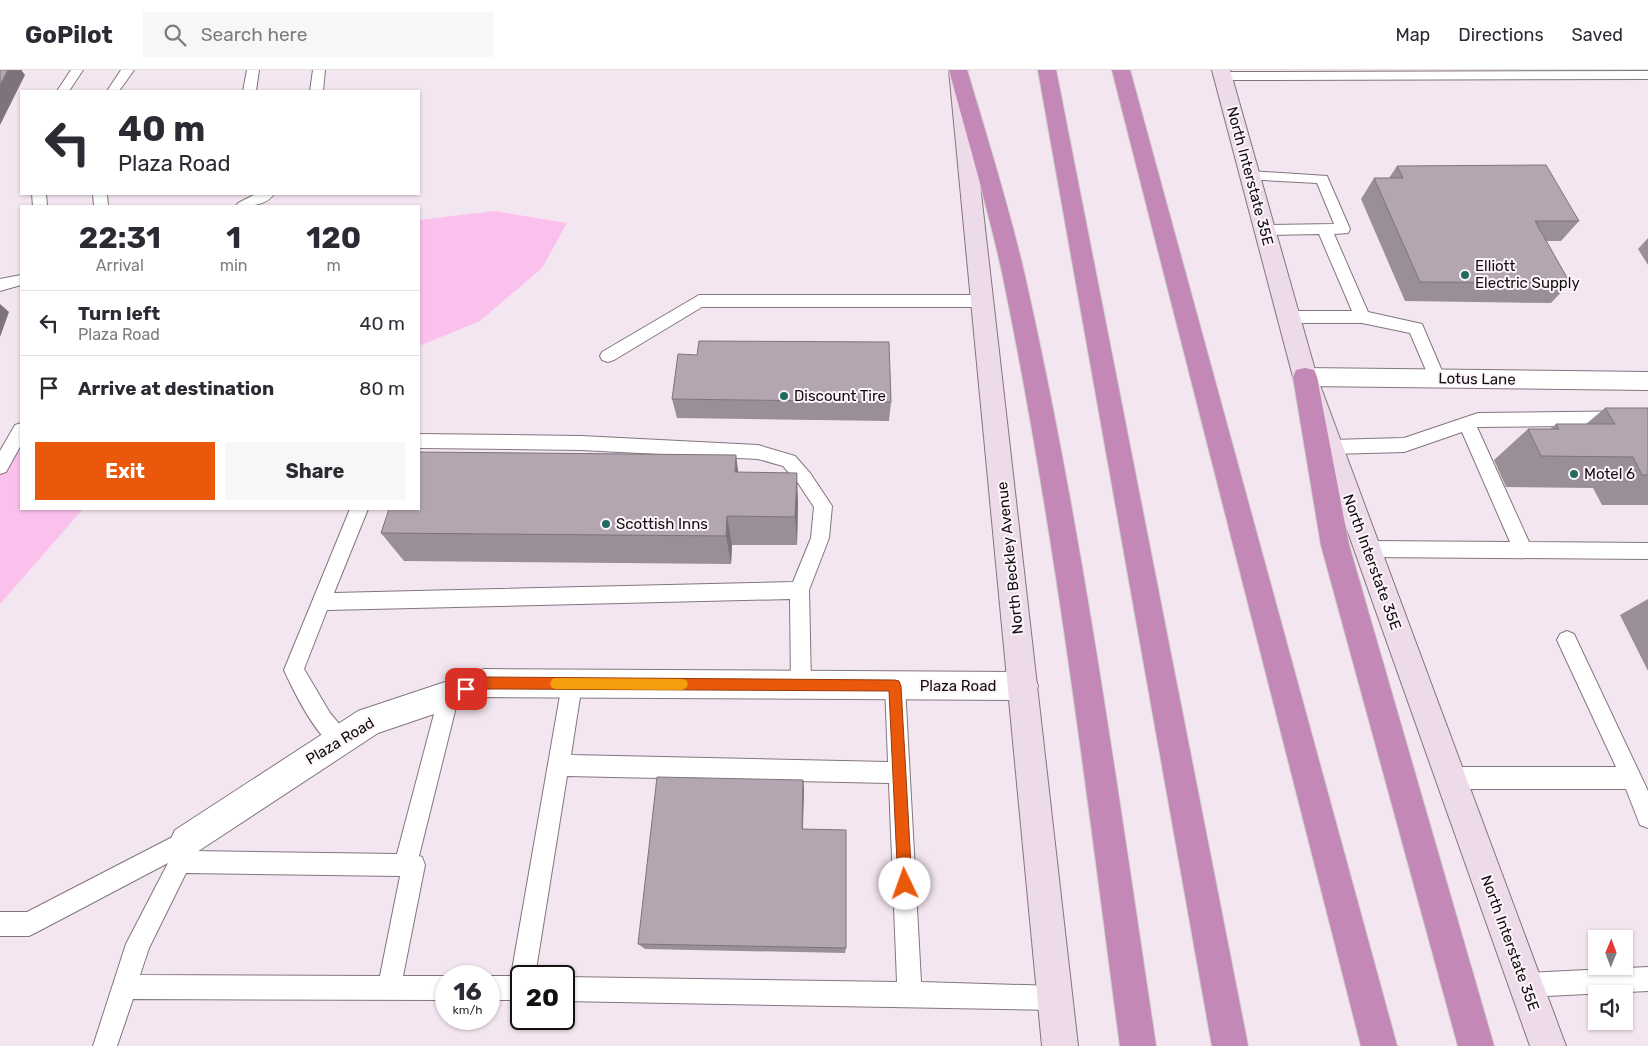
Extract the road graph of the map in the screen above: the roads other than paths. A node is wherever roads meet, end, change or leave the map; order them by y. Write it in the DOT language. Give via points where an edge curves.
graph roads {
  1 [pos="77,70"];
  2 [pos="128,70"];
  3 [pos="254,70"];
  4 [pos="319,70"];
  5 [pos="958,70"];
  6 [pos="1047,70"];
  7 [pos="1122,70"];
  8 [pos="1222,73"];
  9 [pos="1648,75"];
  10 [pos="64,90"];
  11 [pos="114,90"];
  12 [pos="250,90"];
  13 [pos="316,90"];
  14 [pos="1250,176"];
  15 [pos="265,195"];
  16 [pos="245,205"];
  17 [pos="1265,230"];
  18 [pos="1325,230"];
  19 [pos="20,280"];
  20 [pos="0,285"];
  21 [pos="983,301"];
  22 [pos="1289,317"];
  23 [pos="1362,317"];
  24 [pos="608,356"];
  25 [pos="1306,377"];
  26 [pos="1437,378"];
  27 [pos="1648,381"];
  28 [pos="1648,418"];
  29 [pos="1467,424"];
  30 [pos="20,432"];
  31 [pos="420,440"];
  32 [pos="1331,447"];
  33 [pos="0,467"];
  34 [pos="359,510"];
  35 [pos="1368,549"];
  36 [pos="1523,550"];
  37 [pos="1648,551"];
  38 [pos="799,590"];
  39 [pos="321,602"];
  40 [pos="1566,640"];
  41 [pos="572,684"];
  42 [pos="801,685"];
  43 [pos="895,686"];
  44 [pos="1023,686"];
  45 [pos="449,694"];
  46 [pos="340,740"];
  47 [pos="558,765"];
  48 [pos="899,773"];
  49 [pos="1451,778"];
  50 [pos="1632,778"];
  51 [pos="1648,817"];
  52 [pos="183,852"];
  53 [pos="405,865"];
  54 [pos="0,924"];
  55 [pos="524,965"];
  56 [pos="1648,979"];
  57 [pos="1526,985"];
  58 [pos="125,987"];
  59 [pos="389,988"];
  60 [pos="435,988"];
  61 [pos="575,989"];
  62 [pos="910,994"];
  63 [pos="1055,998"];
  64 [pos="105,1046"];
  65 [pos="1060,1046"];
  66 [pos="1138,1046"];
  67 [pos="1230,1046"];
  68 [pos="1379,1046"];
  69 [pos="1476,1046"];
  70 [pos="1548,1046"];
  1 -- 10 [label="lane"];
  2 -- 11 [label="lane"];
  3 -- 12 [label="lane"];
  4 -- 13 [label="lane"];
  5 -- 21 [label="main road, North Beckley Avenue"];
  5 -- 66 [label="highway" via="1012,270 1044,428 1072,592"];
  6 -- 67 [label="highway"];
  7 -- 68 [label="highway"];
  8 -- 9 [label="lane"];
  8 -- 14 [label="main road, North Interstate 35E"];
  14 -- 17 [label="main road, North Interstate 35E"];
  14 -- 18 [label="lane" via="1322,179 1342,230"];
  15 -- 16 [label="lane"];
  17 -- 18 [label="lane"];
  17 -- 22 [label="main road, North Interstate 35E"];
  18 -- 23 [label="lane"];
  19 -- 20 [label="lane"];
  21 -- 24 [label="lane" via="699,301"];
  21 -- 44 [label="main road, North Beckley Avenue"];
  22 -- 23 [label="lane"];
  22 -- 25 [label="main road, North Interstate 35E"];
  23 -- 26 [label="lane" via="1416,328"];
  25 -- 26 [label="street, Lotus Lane"];
  25 -- 32 [label="main road, North Interstate 35E"];
  25 -- 69 [label="highway" via="1335,545"];
  26 -- 27 [label="street, Lotus Lane"];
  28 -- 29 [label="lane" via="1478,420"];
  29 -- 32 [label="lane" via="1404,445"];
  29 -- 36 [label="lane"];
  30 -- 33 [label="lane"];
  31 -- 38 [label="lane" via="581,442 758,452 789,461 823,506 820,538"];
  32 -- 35 [label="main road, North Interstate 35E"];
  34 -- 39 [label="lane"];
  35 -- 36 [label="lane"];
  35 -- 49 [label="main road, North Interstate 35E"];
  36 -- 37 [label="lane"];
  38 -- 39 [label="lane"];
  38 -- 42 [label="lane"];
  39 -- 46 [label="lane" via="294,670 323,720"];
  40 -- 50 [label="lane"];
  41 -- 42 [label="street, Plaza Road"];
  41 -- 45 [label="street, Plaza Road" via="484,683"];
  41 -- 47 [label="lane"];
  42 -- 43 [label="street, Plaza Road"];
  43 -- 44 [label="street, Plaza Road"];
  43 -- 48 [label="lane"];
  44 -- 63 [label="main road, North Beckley Avenue"];
  45 -- 46 [label="street, Plaza Road" via="369,721"];
  45 -- 53 [label="lane"];
  46 -- 52 [label="street, Plaza Road"];
  47 -- 48 [label="lane"];
  47 -- 55 [label="lane"];
  48 -- 62 [label="lane"];
  49 -- 50 [label="lane"];
  49 -- 57 [label="main road, North Interstate 35E"];
  50 -- 51 [label="lane"];
  52 -- 53 [label="lane"];
  52 -- 54 [label="lane" via="30,924"];
  52 -- 58 [label="lane" via="138,944"];
  53 -- 59 [label="lane" via="414,865"];
  56 -- 57 [label="lane"];
  57 -- 70 [label="main road, North Interstate 35E"];
  58 -- 59 [label="lane"];
  58 -- 64 [label="lane"];
  59 -- 60 [label="lane"];
  61 -- 62 [label="lane"];
  62 -- 63 [label="lane"];
  63 -- 65 [label="main road, North Beckley Avenue"];
}
